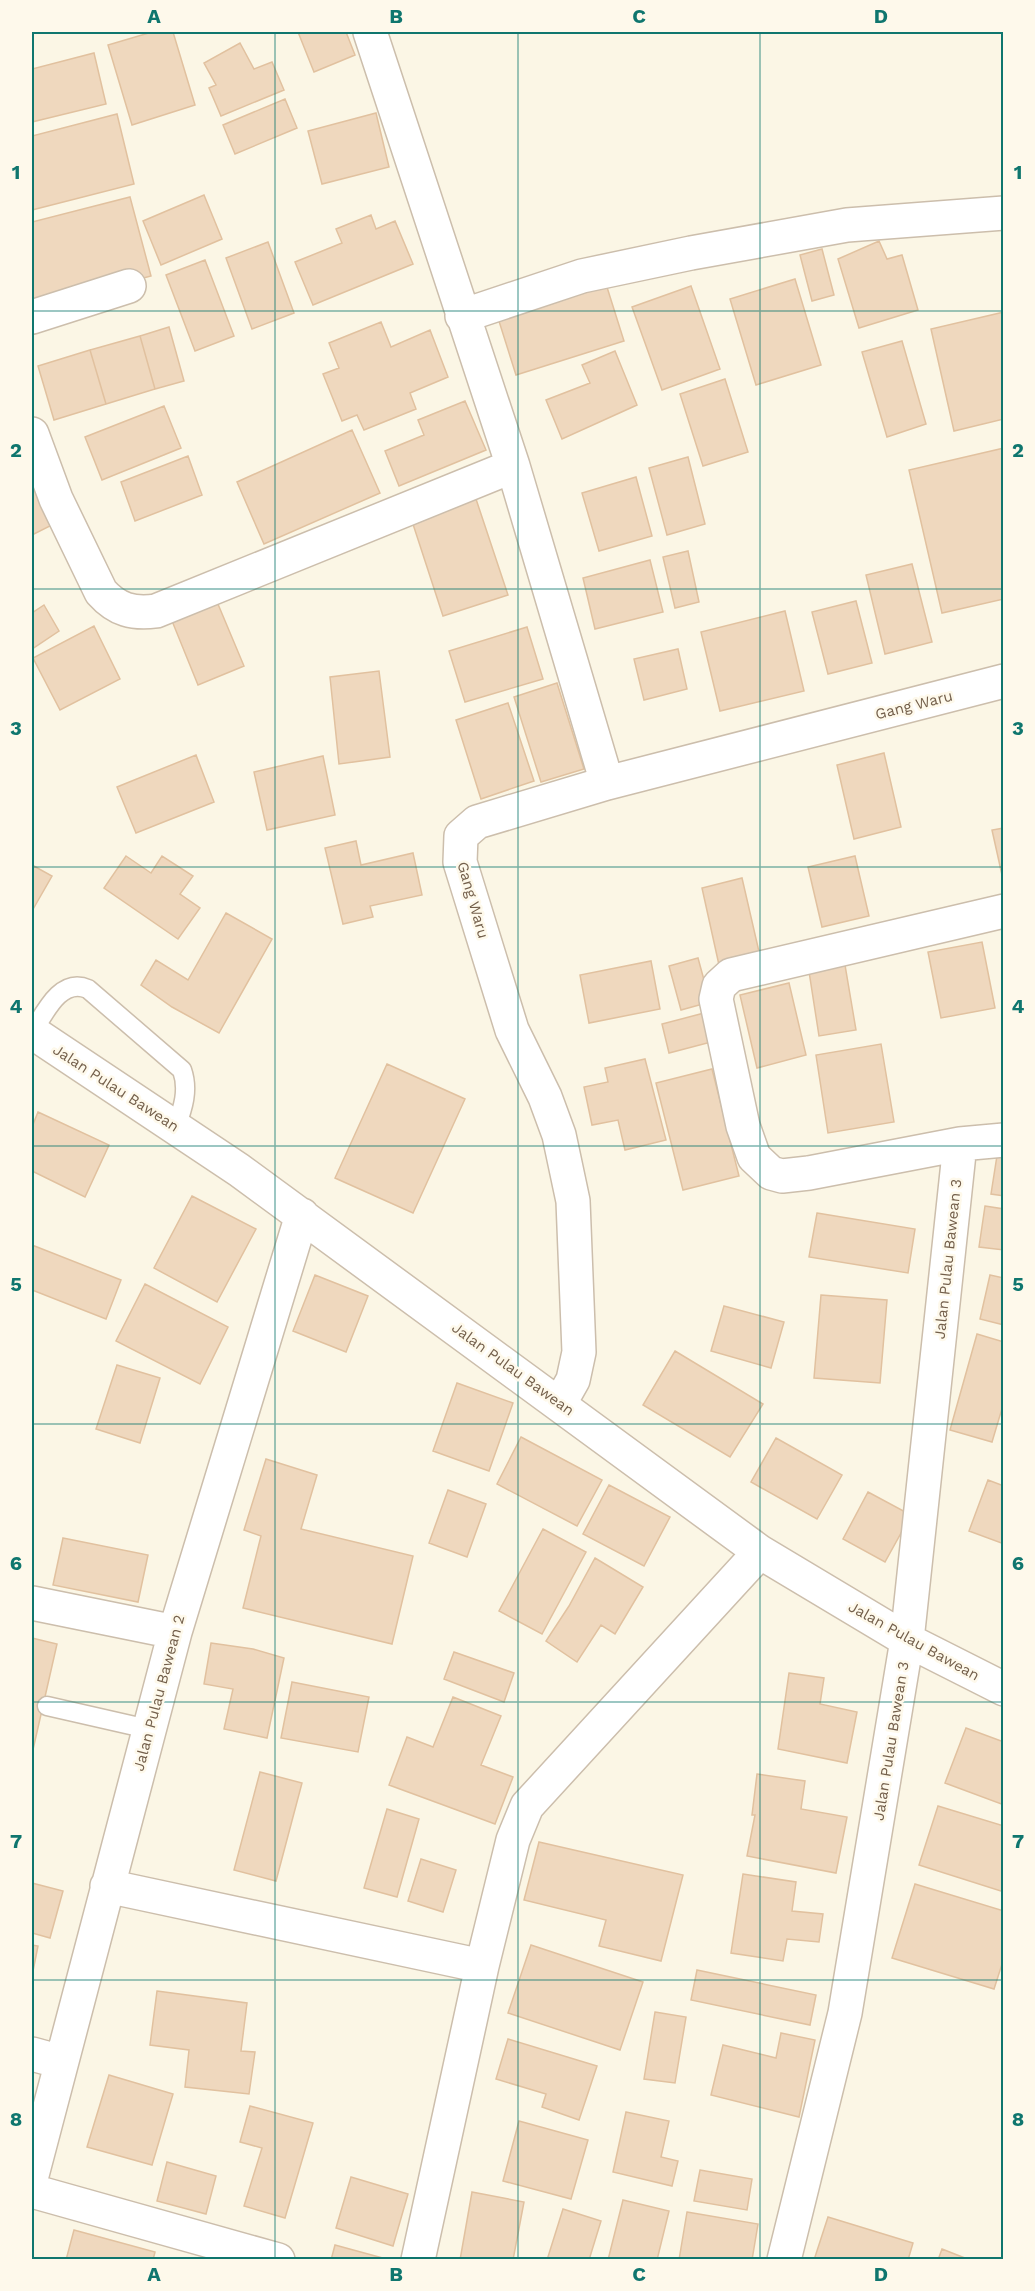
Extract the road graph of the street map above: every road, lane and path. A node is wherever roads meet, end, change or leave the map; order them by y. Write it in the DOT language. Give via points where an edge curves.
graph roads {
  1 [pos="370,32"];
  2 [pos="1004,213"];
  3 [pos="129,286"];
  4 [pos="462,316"];
  5 [pos="32,317"];
  6 [pos="32,435"];
  7 [pos="513,466"];
  8 [pos="1004,681"];
  9 [pos="607,783"];
  10 [pos="1004,911"];
  11 [pos="32,1032"];
  12 [pos="176,1127"];
  13 [pos="1004,1140"];
  14 [pos="960,1144"];
  15 [pos="302,1215"];
  16 [pos="560,1403"];
  17 [pos="760,1552"];
  18 [pos="32,1603"];
  19 [pos="175,1632"];
  20 [pos="907,1640"];
  21 [pos="1004,1689"];
  22 [pos="47,1706"];
  23 [pos="148,1729"];
  24 [pos="107,1886"];
  25 [pos="482,1966"];
  26 [pos="46,2058"];
  27 [pos="32,2175"];
  28 [pos="32,2191"];
  29 [pos="278,2259"];
  30 [pos="418,2259"];
  31 [pos="784,2259"];
  1 -- 4 [label="street"];
  2 -- 4 [label="street" via="847,225 691,253 582,276"];
  3 -- 5 [label="street"];
  4 -- 7 [label="street"];
  6 -- 7 [label="street" via="56,499 101,592 111,603 140,613 156,611"];
  7 -- 9 [label="street"];
  8 -- 9 [label="street, Gang Waru"];
  9 -- 16 [label="street, Gang Waru" via="477,822 461,836 459,846 460,862 512,1030 559,1135 573,1201 579,1352 573,1380"];
  10 -- 14 [label="street" via="731,975 716,992 743,1126 754,1157 771,1173 809,1173"];
  11 -- 12 [label="street, Jalan Pulau Bawean"];
  11 -- 12 [label="lane" via="66,987 74,984 88,989 182,1070 186,1088"];
  12 -- 15 [label="street, Jalan Pulau Bawean"];
  13 -- 14 [label="street"];
  14 -- 20 [label="street, Jalan Pulau Bawean 3"];
  15 -- 16 [label="street, Jalan Pulau Bawean"];
  15 -- 19 [label="street, Jalan Pulau Bawean 2"];
  16 -- 17 [label="street, Jalan Pulau Bawean"];
  17 -- 20 [label="street, Jalan Pulau Bawean"];
  17 -- 25 [label="street" via="527,1806 513,1840"];
  18 -- 19 [label="street"];
  19 -- 23 [label="street, Jalan Pulau Bawean 2"];
  20 -- 21 [label="street, Jalan Pulau Bawean"];
  20 -- 31 [label="street, Jalan Pulau Bawean 3" via="845,2013"];
  22 -- 23 [label="lane"];
  23 -- 24 [label="street, Jalan Pulau Bawean 2"];
  24 -- 25 [label="street"];
  24 -- 26 [label="street, Jalan Pulau Bawean 2"];
  25 -- 30 [label="street"];
  26 -- 27 [label="street, Jalan Pulau Bawean 2"];
  28 -- 29 [label="street"];
}
